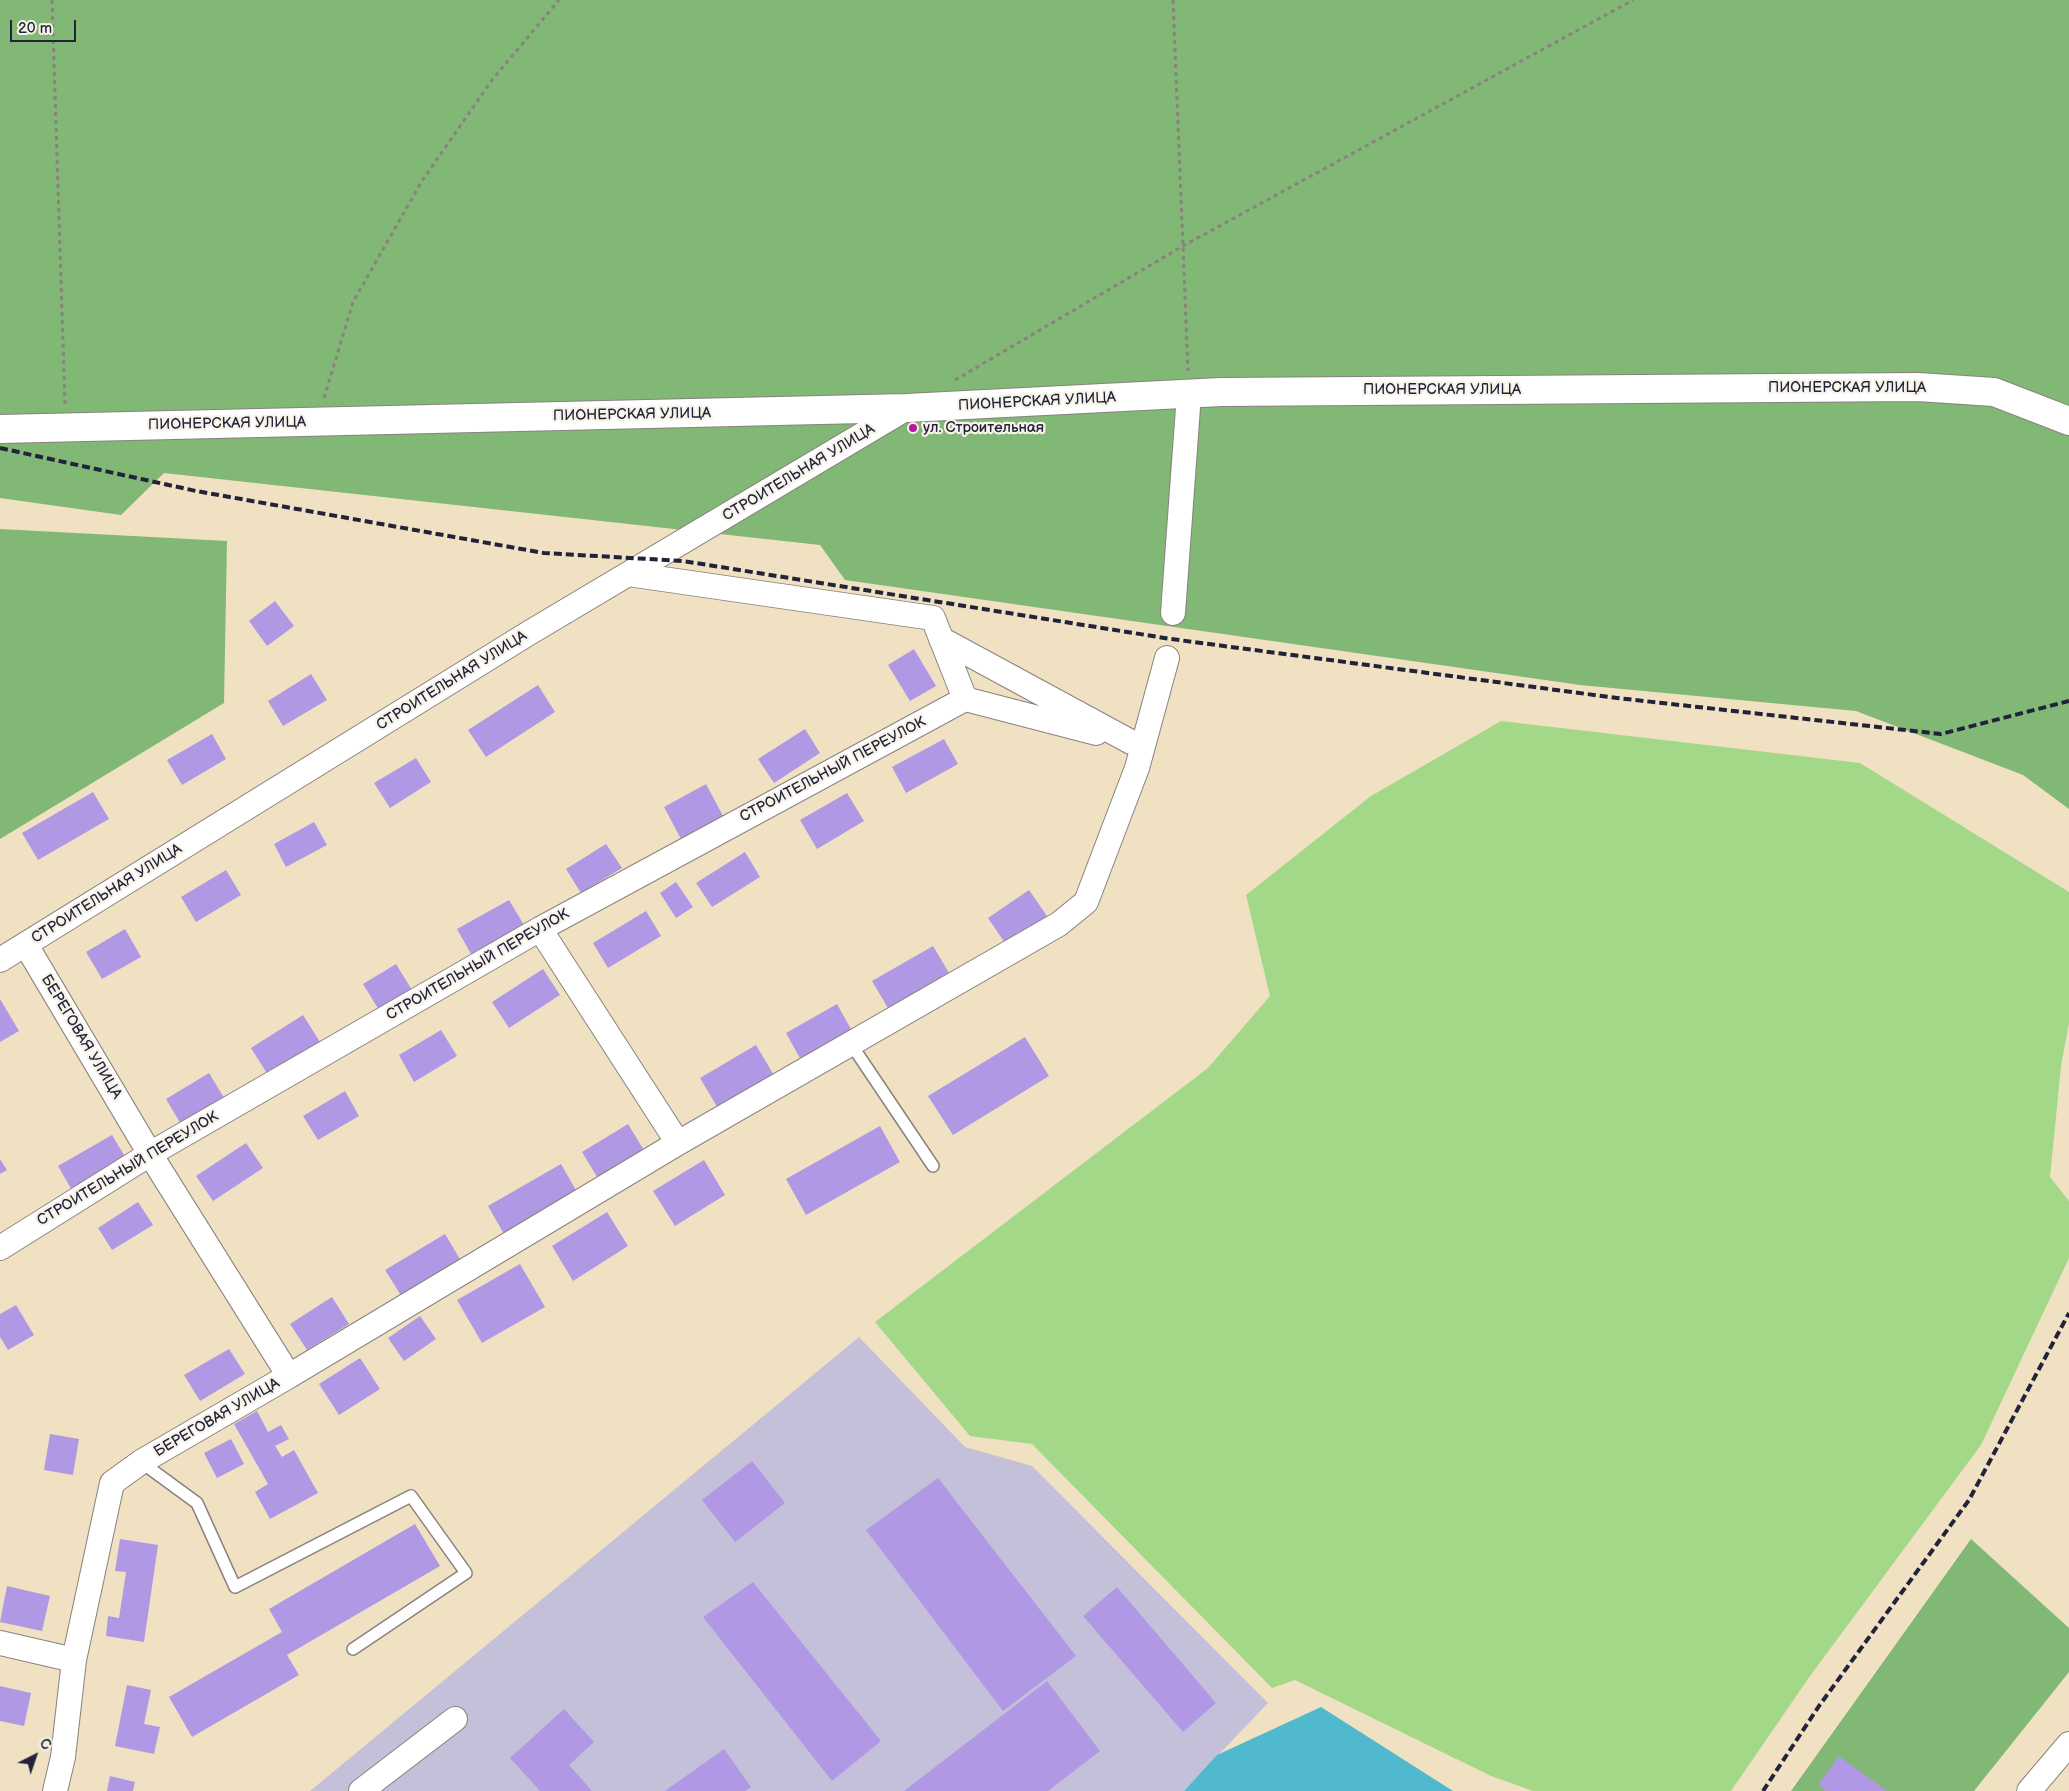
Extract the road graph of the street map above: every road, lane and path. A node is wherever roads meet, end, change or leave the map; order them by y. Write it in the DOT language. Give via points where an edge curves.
graph roads {
  1 [pos="52,0"];
  2 [pos="559,0"];
  3 [pos="1173,0"];
  4 [pos="1633,0"];
  5 [pos="1183,246"];
  6 [pos="949,384"];
  7 [pos="1189,394"];
  8 [pos="907,408"];
  9 [pos="2069,421"];
  10 [pos="316,422"];
  11 [pos="65,428"];
  12 [pos="0,429"];
  13 [pos="628,574"];
  14 [pos="1173,613"];
  15 [pos="942,639"];
  16 [pos="1167,658"];
  17 [pos="965,699"];
  18 [pos="1137,744"];
  19 [pos="540,929"];
  20 [pos="26,945"];
  21 [pos="0,960"];
  22 [pos="852,1044"];
  23 [pos="678,1143"];
  24 [pos="150,1154"];
  25 [pos="933,1166"];
  26 [pos="0,1248"];
  27 [pos="289,1376"];
  28 [pos="141,1462"];
  29 [pos="0,1643"];
  30 [pos="354,1649"];
  31 [pos="74,1660"];
  32 [pos="454,1719"];
  33 [pos="2069,1744"];
  34 [pos="56,1791"];
  35 [pos="361,1791"];
  36 [pos="2029,1791"];
  1 -- 11 [label="path"];
  2 -- 10 [label="path" via="492,80 422,181 353,302"];
  3 -- 5 [label="path"];
  4 -- 5 [label="path"];
  5 -- 6 [label="path"];
  5 -- 7 [label="path"];
  7 -- 8 [label="street, ПИОНЕРСКАЯ УЛИЦА"];
  7 -- 9 [label="street, ПИОНЕРСКАЯ УЛИЦА" via="1918,387 1994,392"];
  7 -- 14 [label="street"];
  8 -- 10 [label="street, ПИОНЕРСКАЯ УЛИЦА"];
  8 -- 13 [label="street, СТРОИТЕЛЬНАЯ УЛИЦА"];
  10 -- 11 [label="street, ПИОНЕРСКАЯ УЛИЦА"];
  11 -- 12 [label="street, ПИОНЕРСКАЯ УЛИЦА"];
  13 -- 15 [label="street" via="933,618"];
  13 -- 20 [label="street, СТРОИТЕЛЬНАЯ УЛИЦА"];
  15 -- 17 [label="street"];
  15 -- 18 [label="street"];
  16 -- 18 [label="street"];
  17 -- 18 [label="street"];
  17 -- 19 [label="street, СТРОИТЕЛЬНЫЙ ПЕРЕУЛОК"];
  18 -- 22 [label="street" via="1137,768 1086,902 1059,924"];
  19 -- 23 [label="street"];
  19 -- 24 [label="street, СТРОИТЕЛЬНЫЙ ПЕРЕУЛОК"];
  20 -- 21 [label="street, СТРОИТЕЛЬНАЯ УЛИЦА"];
  20 -- 24 [label="street, БЕРЕГОВАЯ УЛИЦА"];
  22 -- 23 [label="street"];
  22 -- 25 [label="lane"];
  23 -- 27 [label="street"];
  24 -- 26 [label="street, СТРОИТЕЛЬНЫЙ ПЕРЕУЛОК"];
  24 -- 27 [label="street, БЕРЕГОВАЯ УЛИЦА"];
  27 -- 28 [label="street, БЕРЕГОВАЯ УЛИЦА"];
  28 -- 30 [label="lane" via="197,1502 235,1586 411,1496 466,1573"];
  28 -- 31 [label="street, БЕРЕГОВАЯ УЛИЦА" via="112,1483"];
  29 -- 31 [label="street"];
  31 -- 34 [label="street, БЕРЕГОВАЯ УЛИЦА"];
  32 -- 35 [label="street"];
  33 -- 36 [label="street"];
}
